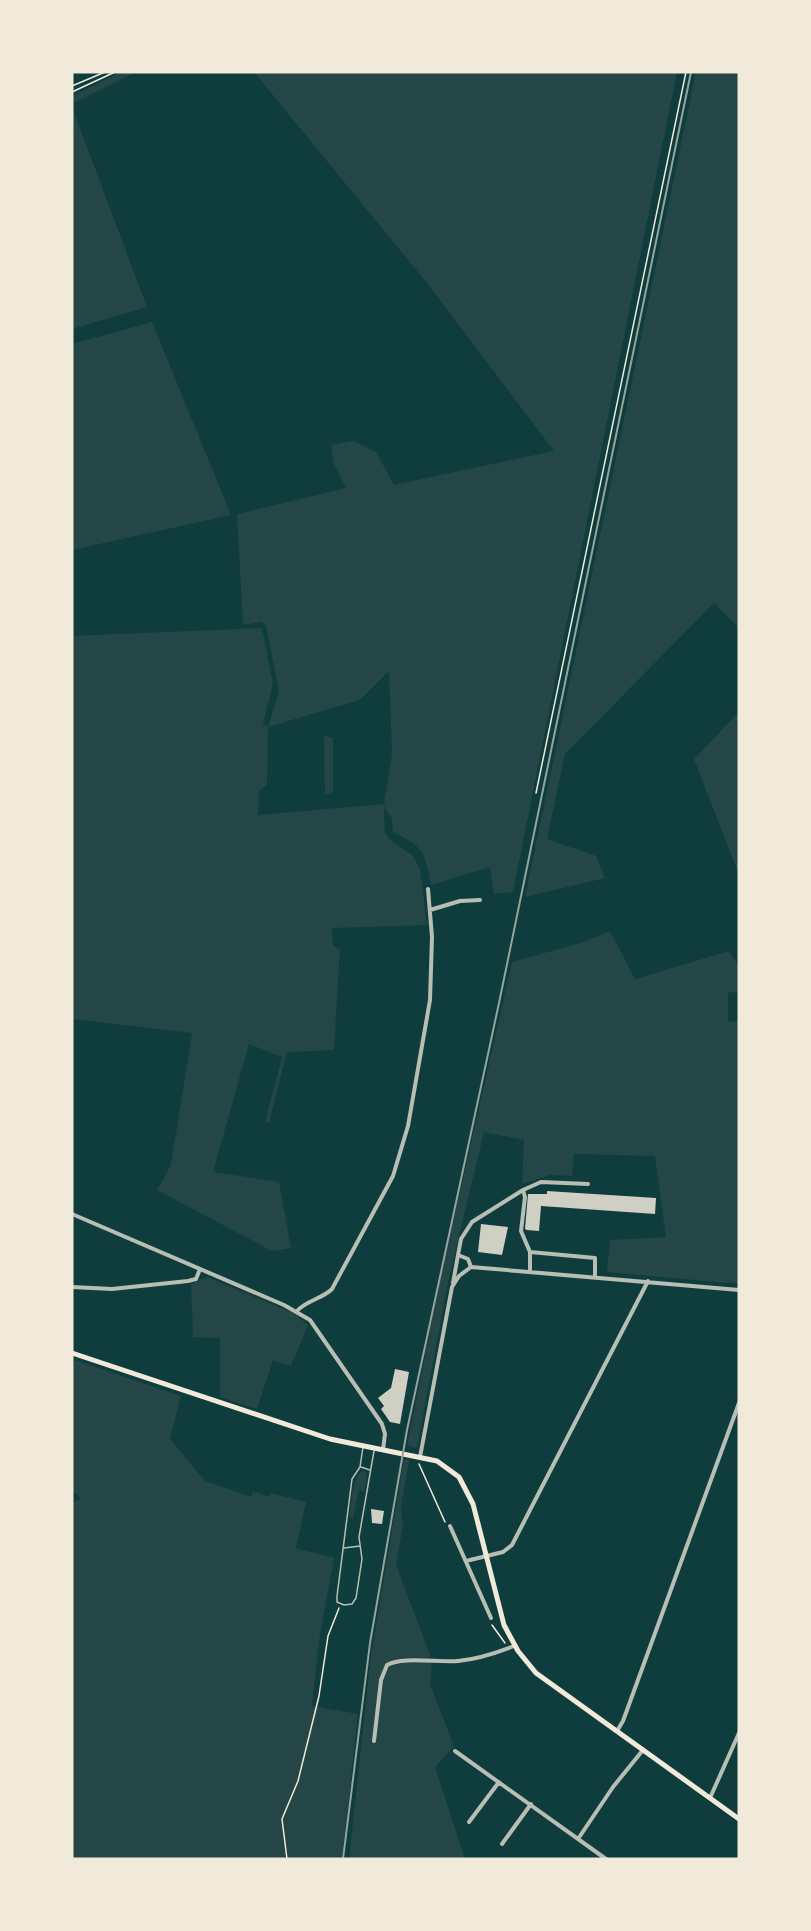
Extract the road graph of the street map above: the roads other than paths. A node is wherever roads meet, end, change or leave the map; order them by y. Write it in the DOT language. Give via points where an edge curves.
graph roads {
  1 [pos="428,889"];
  2 [pos="480,900"];
  3 [pos="430,910"];
  4 [pos="588,1184"];
  5 [pos="523,1190"];
  6 [pos="72,1214"];
  7 [pos="530,1252"];
  8 [pos="458,1255"];
  9 [pos="471,1267"];
  10 [pos="200,1269"];
  11 [pos="530,1270"];
  12 [pos="595,1276"];
  13 [pos="648,1281"];
  14 [pos="453,1283"];
  15 [pos="72,1287"];
  16 [pos="739,1290"];
  17 [pos="297,1311"];
  18 [pos="72,1353"];
  19 [pos="739,1403"];
  20 [pos="364,1446"];
  21 [pos="375,1448"];
  22 [pos="383,1450"];
  23 [pos="420,1456"];
  24 [pos="360,1467"];
  25 [pos="370,1470"];
  26 [pos="450,1526"];
  27 [pos="361,1546"];
  28 [pos="344,1548"];
  29 [pos="486,1556"];
  30 [pos="466,1561"];
  31 [pos="491,1618"];
  32 [pos="514,1646"];
  33 [pos="617,1732"];
  34 [pos="739,1733"];
  35 [pos="374,1742"];
  36 [pos="643,1750"];
  37 [pos="455,1751"];
  38 [pos="499,1782"];
  39 [pos="710,1799"];
  40 [pos="531,1804"];
  41 [pos="739,1819"];
  42 [pos="469,1822"];
  43 [pos="578,1839"];
  44 [pos="502,1844"];
  45 [pos="606,1859"];
  1 -- 3 [label="street"];
  2 -- 3 [label="street"];
  3 -- 17 [label="street" via="430,1000 404,1144 385,1192 332,1289"];
  4 -- 5 [label="street" via="541,1182"];
  5 -- 7 [label="street" via="521,1231"];
  5 -- 8 [label="street" via="472,1222 461,1239"];
  6 -- 10 [label="street"];
  7 -- 11 [label="street"];
  7 -- 12 [label="street" via="595,1258"];
  8 -- 9 [label="street" via="468,1258"];
  8 -- 14 [label="street"];
  9 -- 11 [label="street"];
  9 -- 14 [label="street"];
  10 -- 15 [label="street" via="196,1279 188,1281 111,1289"];
  10 -- 17 [label="street"];
  11 -- 12 [label="street"];
  12 -- 13 [label="street"];
  13 -- 16 [label="street"];
  13 -- 29 [label="street" via="512,1545"];
  14 -- 23 [label="street"];
  17 -- 22 [label="street" via="315,1327 382,1424"];
  18 -- 20 [label="main road" via="297,1429"];
  19 -- 33 [label="street"];
  20 -- 21 [label="main road"];
  20 -- 24 [label="lane"];
  21 -- 22 [label="main road"];
  21 -- 25 [label="lane"];
  22 -- 23 [label="main road"];
  23 -- 29 [label="main road" via="437,1461 459,1477 473,1504"];
  24 -- 25 [label="lane"];
  24 -- 28 [label="lane" via="352,1479"];
  25 -- 27 [label="lane" via="359,1537"];
  26 -- 30 [label="street"];
  27 -- 28 [label="lane"];
  27 -- 28 [label="lane" via="356,1598 352,1604 340,1604 337,1596"];
  29 -- 30 [label="street"];
  29 -- 32 [label="main road" via="501,1616"];
  30 -- 31 [label="street"];
  32 -- 33 [label="main road" via="536,1673"];
  32 -- 35 [label="street" via="458,1661 387,1665 381,1680"];
  33 -- 36 [label="main road"];
  34 -- 39 [label="street"];
  36 -- 39 [label="main road"];
  36 -- 43 [label="street"];
  37 -- 38 [label="street"];
  38 -- 40 [label="street"];
  38 -- 42 [label="street"];
  39 -- 41 [label="main road"];
  40 -- 43 [label="street"];
  40 -- 44 [label="street"];
  43 -- 45 [label="street"];
}
